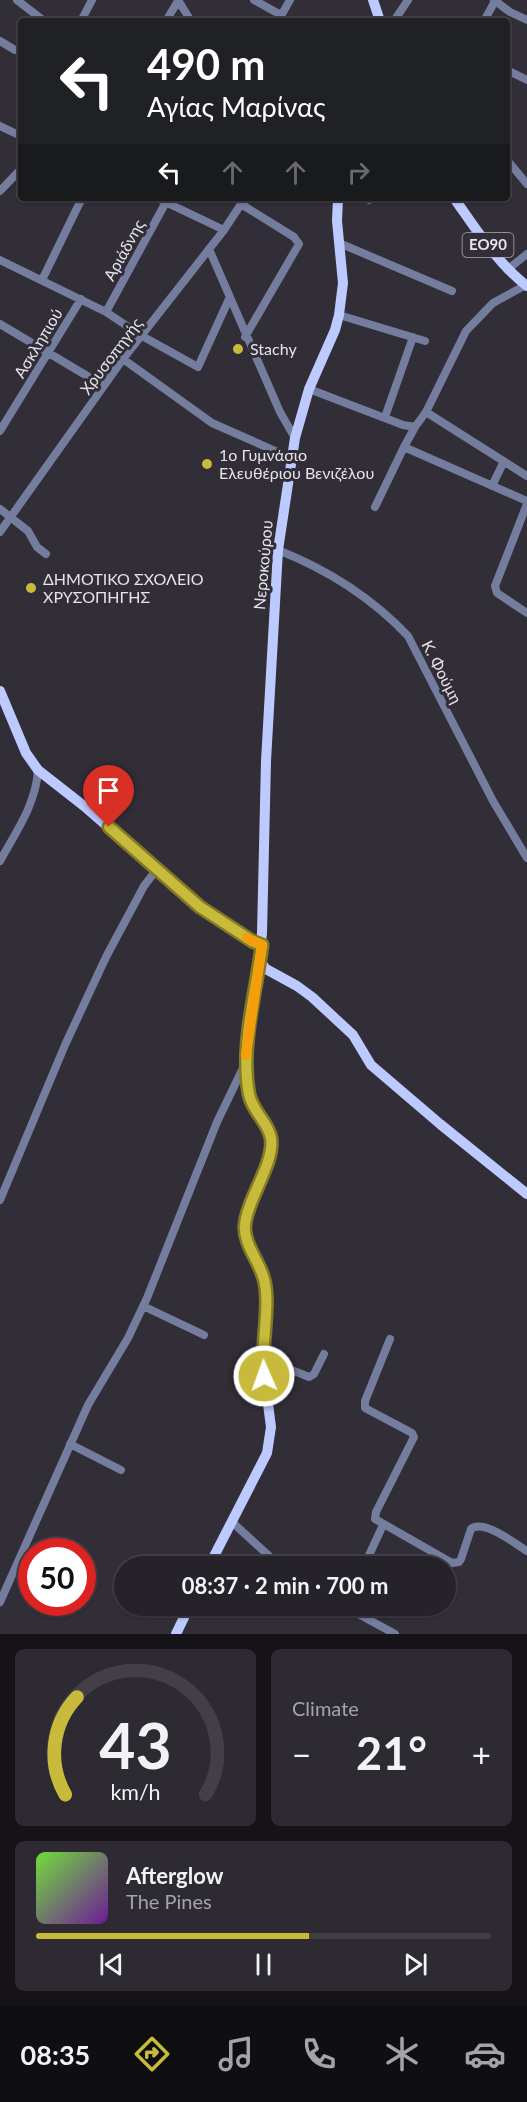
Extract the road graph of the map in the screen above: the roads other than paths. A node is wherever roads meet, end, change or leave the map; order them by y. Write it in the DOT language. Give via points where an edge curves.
graph roads {
  1 [pos="17,0"];
  2 [pos="92,0"];
  3 [pos="178,0"];
  4 [pos="255,0"];
  5 [pos="290,0"];
  6 [pos="373,0"];
  7 [pos="408,0"];
  8 [pos="494,0"];
  9 [pos="40,18"];
  10 [pos="83,18"];
  11 [pos="168,18"];
  12 [pos="189,18"];
  13 [pos="279,18"];
  14 [pos="377,18"];
  15 [pos="396,18"];
  16 [pos="485,18"];
  17 [pos="527,20"];
  18 [pos="0,41"];
  19 [pos="15,50"];
  20 [pos="510,72"];
  21 [pos="527,80"];
  22 [pos="0,126"];
  23 [pos="18,135"];
  24 [pos="510,164"];
  25 [pos="18,171"];
  26 [pos="3,182"];
  27 [pos="527,184"];
  28 [pos="0,191"];
  29 [pos="81,201"];
  30 [pos="243,201"];
  31 [pos="338,201"];
  32 [pos="456,201"];
  33 [pos="166,202"];
  34 [pos="224,230"];
  35 [pos="339,243"];
  36 [pos="209,249"];
  37 [pos="527,254"];
  38 [pos="0,260"];
  39 [pos="507,270"];
  40 [pos="42,280"];
  41 [pos="526,286"];
  42 [pos="452,291"];
  43 [pos="230,298"];
  44 [pos="81,299"];
  45 [pos="106,312"];
  46 [pos="339,315"];
  47 [pos="0,324"];
  48 [pos="142,336"];
  49 [pos="245,337"];
  50 [pos="413,337"];
  51 [pos="425,340"];
  52 [pos="48,352"];
  53 [pos="123,359"];
  54 [pos="104,386"];
  55 [pos="309,390"];
  56 [pos="426,412"];
  57 [pos="385,417"];
  58 [pos="415,427"];
  59 [pos="0,431"];
  60 [pos="295,438"];
  61 [pos="404,447"];
  62 [pos="291,458"];
  63 [pos="504,461"];
  64 [pos="527,476"];
  65 [pos="492,486"];
  66 [pos="527,503"];
  67 [pos="375,507"];
  68 [pos="0,509"];
  69 [pos="10,518"];
  70 [pos="518,527"];
  71 [pos="527,531"];
  72 [pos="0,532"];
  73 [pos="278,550"];
  74 [pos="46,554"];
  75 [pos="527,613"];
  76 [pos="0,691"];
  77 [pos="38,771"];
  78 [pos="527,858"];
  79 [pos="0,861"];
  80 [pos="158,869"];
  81 [pos="262,945"];
  82 [pos="260,961"];
  83 [pos="245,1064"];
  84 [pos="527,1194"];
  85 [pos="0,1200"];
  86 [pos="143,1306"];
  87 [pos="204,1335"];
  88 [pos="390,1339"];
  89 [pos="324,1354"];
  90 [pos="262,1358"];
  91 [pos="70,1444"];
  92 [pos="121,1470"];
  93 [pos="232,1522"];
  94 [pos="383,1525"];
  95 [pos="527,1551"];
  96 [pos="214,1556"];
  97 [pos="269,1556"];
  98 [pos="369,1556"];
  99 [pos="0,1602"];
  100 [pos="185,1616"];
  101 [pos="362,1616"];
  102 [pos="176,1634"];
  103 [pos="395,1634"];
  1 -- 9 [label="street"];
  2 -- 10 [label="street"];
  3 -- 11 [label="street"];
  3 -- 12 [label="street"];
  4 -- 13 [label="street"];
  5 -- 13 [label="street"];
  6 -- 14 [label="main road"];
  7 -- 15 [label="street"];
  8 -- 16 [label="street"];
  8 -- 17 [label="street"];
  18 -- 19 [label="street"];
  20 -- 21 [label="street"];
  22 -- 23 [label="street"];
  24 -- 27 [label="street"];
  25 -- 26 [label="street"];
  26 -- 28 [label="street"];
  29 -- 40 [label="street"];
  30 -- 34 [label="street, Χρυσοπηγής"];
  30 -- 49 [label="street" via="299,244"];
  31 -- 35 [label="main road, Νεροκούρου"];
  32 -- 39 [label="main road, ΕΟ90"];
  33 -- 34 [label="street"];
  33 -- 45 [label="street, Αριάδνης"];
  34 -- 36 [label="street, Χρυσοπηγής"];
  35 -- 42 [label="street"];
  35 -- 46 [label="main road, Νεροκούρου" via="343,283"];
  36 -- 43 [label="street"];
  36 -- 48 [label="street, Χρυσοπηγής"];
  37 -- 39 [label="street"];
  38 -- 40 [label="street"];
  39 -- 41 [label="main road, ΕΟ90"];
  40 -- 44 [label="street"];
  41 -- 56 [label="street" via="487,307 466,331"];
  43 -- 48 [label="street" via="198,367"];
  43 -- 49 [label="street"];
  44 -- 45 [label="street"];
  44 -- 52 [label="street, Ασκληπιού"];
  45 -- 48 [label="street"];
  46 -- 50 [label="street"];
  46 -- 55 [label="main road, Νεροκούρου"];
  47 -- 52 [label="street"];
  48 -- 53 [label="street, Χρυσοπηγής"];
  49 -- 60 [label="street"];
  50 -- 51 [label="street"];
  50 -- 57 [label="street"];
  52 -- 54 [label="street"];
  52 -- 59 [label="street, Ασκληπιού"];
  53 -- 54 [label="street, Χρυσοπηγής"];
  53 -- 62 [label="street" via="212,423"];
  54 -- 69 [label="street, Χρυσοπηγής"];
  55 -- 57 [label="street"];
  55 -- 60 [label="main road, Νεροκούρου"];
  56 -- 58 [label="street"];
  56 -- 63 [label="street"];
  57 -- 58 [label="street"];
  58 -- 61 [label="street"];
  60 -- 62 [label="main road, Νεροκούρου"];
  61 -- 65 [label="street"];
  61 -- 67 [label="street"];
  62 -- 73 [label="main road, Νεροκούρου"];
  63 -- 64 [label="street"];
  63 -- 65 [label="street"];
  65 -- 66 [label="street"];
  66 -- 70 [label="street"];
  68 -- 69 [label="street"];
  69 -- 72 [label="street, Χρυσοπηγής"];
  69 -- 74 [label="street" via="28,531"];
  70 -- 71 [label="street"];
  70 -- 75 [label="street" via="495,589"];
  73 -- 78 [label="street, Κ. Φούμη" via="306,561 354,590 408,636 493,801"];
  73 -- 81 [label="main road, Νεροκούρου" via="266,761"];
  76 -- 77 [label="main road" via="26,753"];
  77 -- 79 [label="street" via="33,800"];
  77 -- 80 [label="main road"];
  80 -- 81 [label="main road" via="200,907"];
  80 -- 85 [label="street" via="144,886 106,957"];
  81 -- 82 [label="main road, Νεροκούρου"];
  82 -- 83 [label="main road, Νεροκούρου"];
  82 -- 84 [label="main road" via="266,969 312,997 353,1035 371,1065"];
  83 -- 86 [label="street" via="217,1122"];
  83 -- 90 [label="main road, Νεροκούρου" via="249,1096 271,1138 269,1157 244,1230 266,1287"];
  86 -- 87 [label="street"];
  86 -- 91 [label="street"];
  88 -- 94 [label="street" via="365,1407 414,1437 375,1516"];
  89 -- 90 [label="street" via="314,1374 308,1377"];
  90 -- 93 [label="main road, Νεροκούρου" via="270,1440"];
  91 -- 92 [label="street"];
  91 -- 99 [label="street"];
  93 -- 96 [label="main road, Νεροκούρου"];
  93 -- 97 [label="street"];
  94 -- 95 [label="street" via="456,1563 471,1530 478,1526"];
  94 -- 98 [label="street"];
  100 -- 102 [label="main road"];
  101 -- 103 [label="street"];
}
